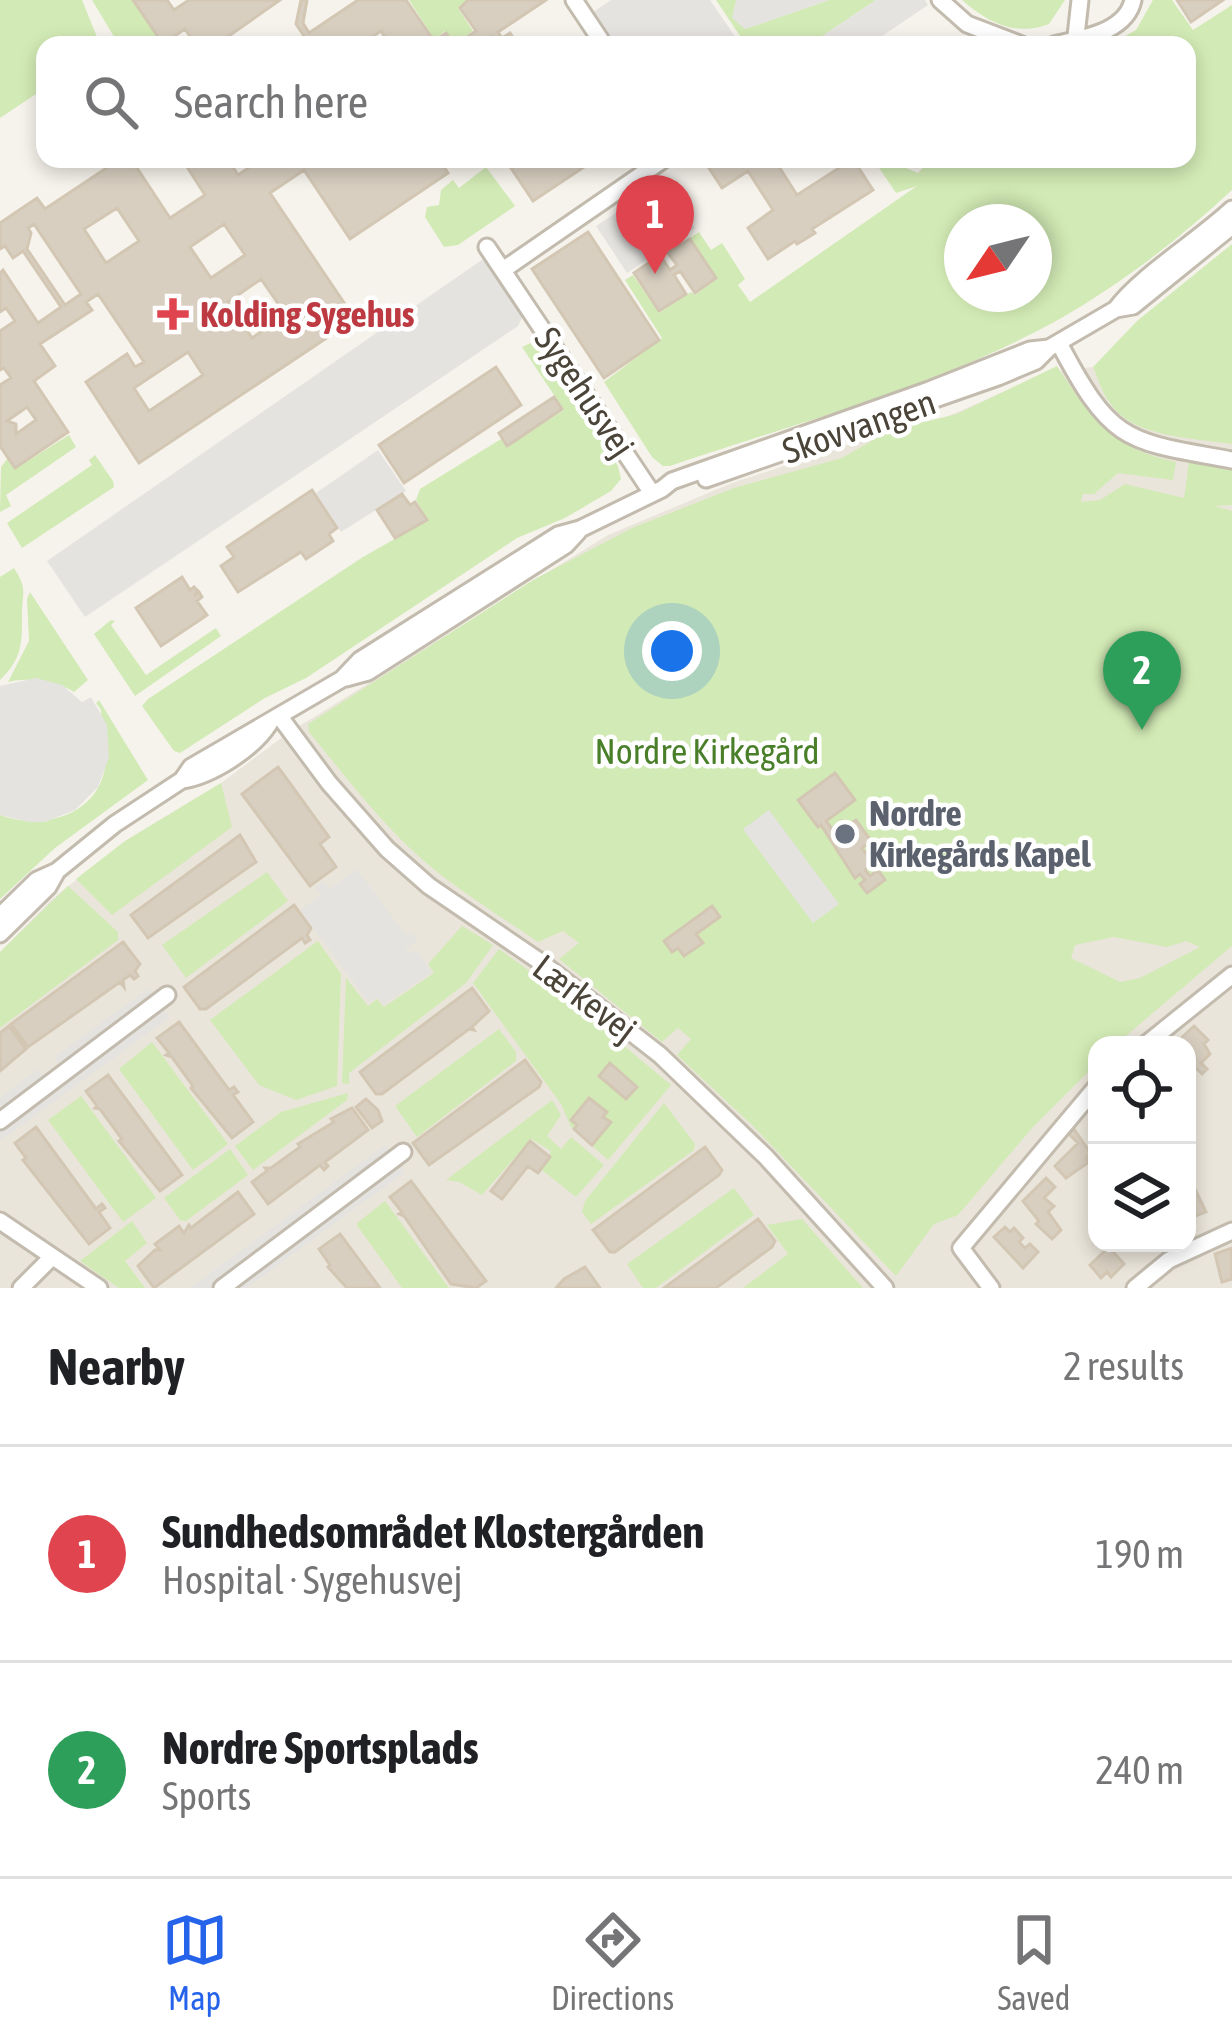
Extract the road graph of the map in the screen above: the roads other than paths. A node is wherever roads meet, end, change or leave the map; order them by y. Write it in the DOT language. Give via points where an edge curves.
graph roads {
  1 [pos="574,0"];
  2 [pos="940,0"];
  3 [pos="1080,0"];
  4 [pos="1133,0"];
  5 [pos="598,36"];
  6 [pos="998,36"];
  7 [pos="1076,36"];
  8 [pos="1090,36"];
  9 [pos="651,168"];
  10 [pos="1232,209"];
  11 [pos="1232,226"];
  12 [pos="487,247"];
  13 [pos="503,270"];
  14 [pos="1116,309"];
  15 [pos="1054,346"];
  16 [pos="1232,460"];
  17 [pos="657,491"];
  18 [pos="274,721"];
  19 [pos="57,871"];
  20 [pos="0,916"];
  21 [pos="0,934"];
  22 [pos="1232,975"];
  23 [pos="167,995"];
  24 [pos="1156,1036"];
  25 [pos="1088,1098"];
  26 [pos="0,1120"];
  27 [pos="403,1152"];
  28 [pos="0,1221"];
  29 [pos="1232,1231"];
  30 [pos="52,1256"];
  31 [pos="21,1288"];
  32 [pos="99,1288"];
  33 [pos="222,1288"];
  34 [pos="884,1288"];
  35 [pos="991,1288"];
  36 [pos="1135,1288"];
  1 -- 5 [label="street"];
  2 -- 6 [label="street" via="967,24"];
  3 -- 7 [label="street"];
  4 -- 8 [label="street" via="1130,13"];
  9 -- 13 [label="street"];
  10 -- 14 [label="street, Skovvangen"];
  11 -- 14 [label="street, Skovvangen" via="1133,306"];
  12 -- 13 [label="street"];
  13 -- 17 [label="street, Sygehusvej"];
  14 -- 15 [label="street, Skovvangen"];
  15 -- 16 [label="street" via="1122,434"];
  15 -- 17 [label="street, Skovvangen"];
  17 -- 18 [label="street, Skovvangen" via="580,529 368,672"];
  18 -- 19 [label="street, Skovvangen" via="260,739 182,780"];
  18 -- 34 [label="street, Lærkevej" via="429,886 660,1055"];
  19 -- 20 [label="street, Skovvangen"];
  19 -- 21 [label="street, Skovvangen"];
  22 -- 24 [label="street"];
  23 -- 26 [label="street"];
  25 -- 35 [label="street" via="961,1248"];
  27 -- 33 [label="street"];
  28 -- 30 [label="street"];
  29 -- 36 [label="street" via="1168,1261"];
  30 -- 31 [label="street"];
  30 -- 32 [label="street"];
}
